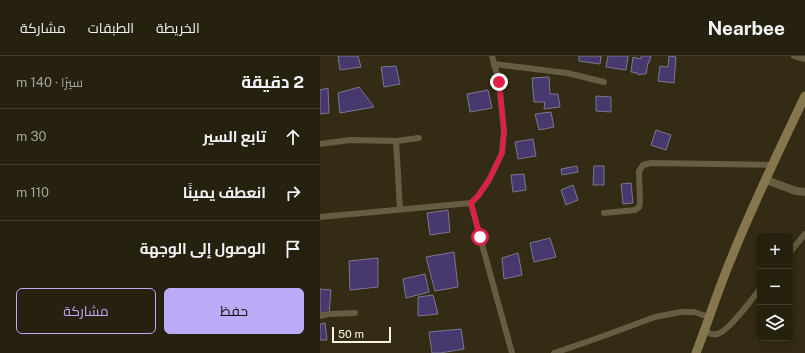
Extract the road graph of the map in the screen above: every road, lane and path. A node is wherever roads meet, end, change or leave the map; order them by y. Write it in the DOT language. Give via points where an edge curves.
graph roads {
  1 [pos="492,56"];
  2 [pos="794,56"];
  3 [pos="805,59"];
  4 [pos="494,64"];
  5 [pos="604,82"];
  6 [pos="805,96"];
  7 [pos="419,138"];
  8 [pos="396,141"];
  9 [pos="320,144"];
  10 [pos="773,165"];
  11 [pos="766,180"];
  12 [pos="805,192"];
  13 [pos="471,203"];
  14 [pos="400,209"];
  15 [pos="604,213"];
  16 [pos="320,217"];
  17 [pos="805,234"];
  18 [pos="793,248"];
  19 [pos="757,293"];
  20 [pos="355,313"];
  21 [pos="320,316"];
  22 [pos="709,317"];
  23 [pos="705,331"];
  24 [pos="512,353"];
  25 [pos="554,353"];
  26 [pos="696,353"];
  1 -- 4 [label="street"];
  2 -- 3 [label="street"];
  4 -- 5 [label="street" via="567,73"];
  4 -- 13 [label="street" via="499,82 504,131 502,153 489,180"];
  6 -- 10 [label="main road"];
  7 -- 8 [label="street"];
  8 -- 9 [label="street" via="350,140"];
  8 -- 14 [label="street"];
  10 -- 11 [label="main road"];
  10 -- 15 [label="street" via="643,165 639,171 639,207 634,210"];
  11 -- 12 [label="street"];
  11 -- 22 [label="main road" via="730,260"];
  13 -- 14 [label="street"];
  13 -- 24 [label="street"];
  14 -- 16 [label="street"];
  17 -- 18 [label="street"];
  19 -- 23 [label="street" via="729,326 718,334 713,335"];
  20 -- 21 [label="street"];
  22 -- 23 [label="main road"];
  22 -- 25 [label="street" via="694,312 655,317"];
  23 -- 26 [label="main road"];
}
